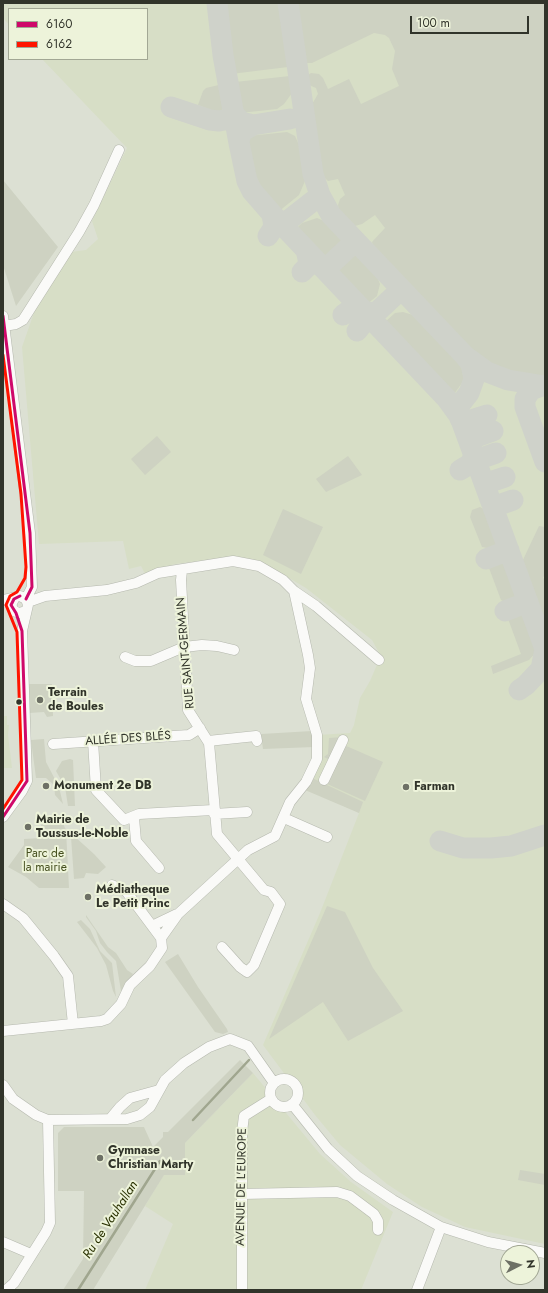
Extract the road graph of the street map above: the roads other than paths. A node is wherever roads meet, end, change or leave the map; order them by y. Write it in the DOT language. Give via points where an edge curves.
graph roads {
  1 [pos="119,150"];
  2 [pos="4,321"];
  3 [pos="182,571"];
  4 [pos="294,591"];
  5 [pos="3,600"];
  6 [pos="18,604"];
  7 [pos="184,647"];
  8 [pos="234,650"];
  9 [pos="125,657"];
  10 [pos="379,660"];
  11 [pos="200,728"];
  12 [pos="343,740"];
  13 [pos="93,741"];
  14 [pos="208,741"];
  15 [pos="257,741"];
  16 [pos="53,744"];
  17 [pos="324,780"];
  18 [pos="214,812"];
  19 [pos="247,812"];
  20 [pos="3,817"];
  21 [pos="134,818"];
  22 [pos="284,818"];
  23 [pos="328,837"];
  24 [pos="238,861"];
  25 [pos="159,868"];
  26 [pos="112,885"];
  27 [pos="3,904"];
  28 [pos="178,914"];
  29 [pos="152,926"];
  30 [pos="161,938"];
  31 [pos="222,947"];
  32 [pos="73,1024"];
  33 [pos="3,1031"];
  34 [pos="274,1083"];
  35 [pos="3,1085"];
  36 [pos="159,1090"];
  37 [pos="271,1099"];
  38 [pos="292,1104"];
  39 [pos="110,1119"];
  40 [pos="48,1120"];
  41 [pos="242,1194"];
  42 [pos="441,1226"];
  43 [pos="378,1230"];
  44 [pos="3,1242"];
  45 [pos="545,1253"];
  46 [pos="31,1254"];
  47 [pos="6,1290"];
  48 [pos="242,1290"];
  49 [pos="417,1290"];
  1 -- 2 [label="street" via="94,206 23,320 16,324"];
  2 -- 6 [label="street" via="31,546 30,580"];
  3 -- 4 [label="street" via="193,566 233,562 259,566 284,580"];
  3 -- 6 [label="street" via="158,573 136,583 107,590 45,596"];
  3 -- 7 [label="street, RUE SAINT-GERMAIN" via="180,580"];
  4 -- 10 [label="street" via="316,606"];
  4 -- 22 [label="street" via="310,668 306,699 317,735 317,759 306,782 290,802"];
  5 -- 6 [label="street"];
  6 -- 20 [label="street" via="22,631 27,781"];
  7 -- 8 [label="street" via="217,646"];
  7 -- 9 [label="street" via="151,661 135,661"];
  7 -- 11 [label="street, RUE SAINT-GERMAIN" via="188,710"];
  11 -- 13 [label="street, ALLÉE DES BLÉS" via="189,735"];
  11 -- 14 [label="street, RUE SAINT-GERMAIN"];
  12 -- 17 [label="street"];
  13 -- 16 [label="street, ALLÉE DES BLÉS"];
  13 -- 21 [label="street" via="96,790 124,820"];
  14 -- 15 [label="street" via="256,736"];
  14 -- 18 [label="street, RUE SAINT-GERMAIN"];
  18 -- 19 [label="street"];
  18 -- 21 [label="street" via="139,814"];
  18 -- 24 [label="street, RUE SAINT-GERMAIN" via="217,834"];
  21 -- 25 [label="street" via="136,841"];
  22 -- 23 [label="street"];
  22 -- 24 [label="street" via="275,836 248,850"];
  24 -- 28 [label="street"];
  24 -- 31 [label="street, RUE SAINT-GERMAIN" via="280,904 254,965 247,972"];
  26 -- 29 [label="street" via="126,891"];
  27 -- 32 [label="street" via="23,918 68,976"];
  28 -- 29 [label="street"];
  28 -- 30 [label="street"];
  29 -- 30 [label="street"];
  30 -- 32 [label="street" via="162,948 145,972 130,986 116,1012 101,1021"];
  32 -- 33 [label="street"];
  34 -- 36 [label="street" via="248,1046 230,1039 191,1057 165,1080"];
  34 -- 37 [label="street" via="270,1090"];
  34 -- 38 [label="street" via="281,1079 294,1083 298,1091"];
  35 -- 40 [label="street" via="13,1099"];
  36 -- 39 [label="street" via="130,1098"];
  36 -- 39 [label="street" via="150,1107 140,1115 127,1120"];
  37 -- 38 [label="street" via="280,1106"];
  37 -- 41 [label="street, AVENUE DE L'EUROPE" via="244,1116"];
  38 -- 42 [label="street" via="328,1149 357,1176 393,1200"];
  39 -- 40 [label="street"];
  40 -- 46 [label="street" via="50,1223"];
  41 -- 43 [label="street" via="337,1192 350,1196 374,1214 378,1221"];
  41 -- 48 [label="street, AVENUE DE L'EUROPE"];
  42 -- 45 [label="street" via="488,1242"];
  42 -- 49 [label="street"];
  44 -- 46 [label="street"];
  46 -- 47 [label="street" via="14,1283"];
}
